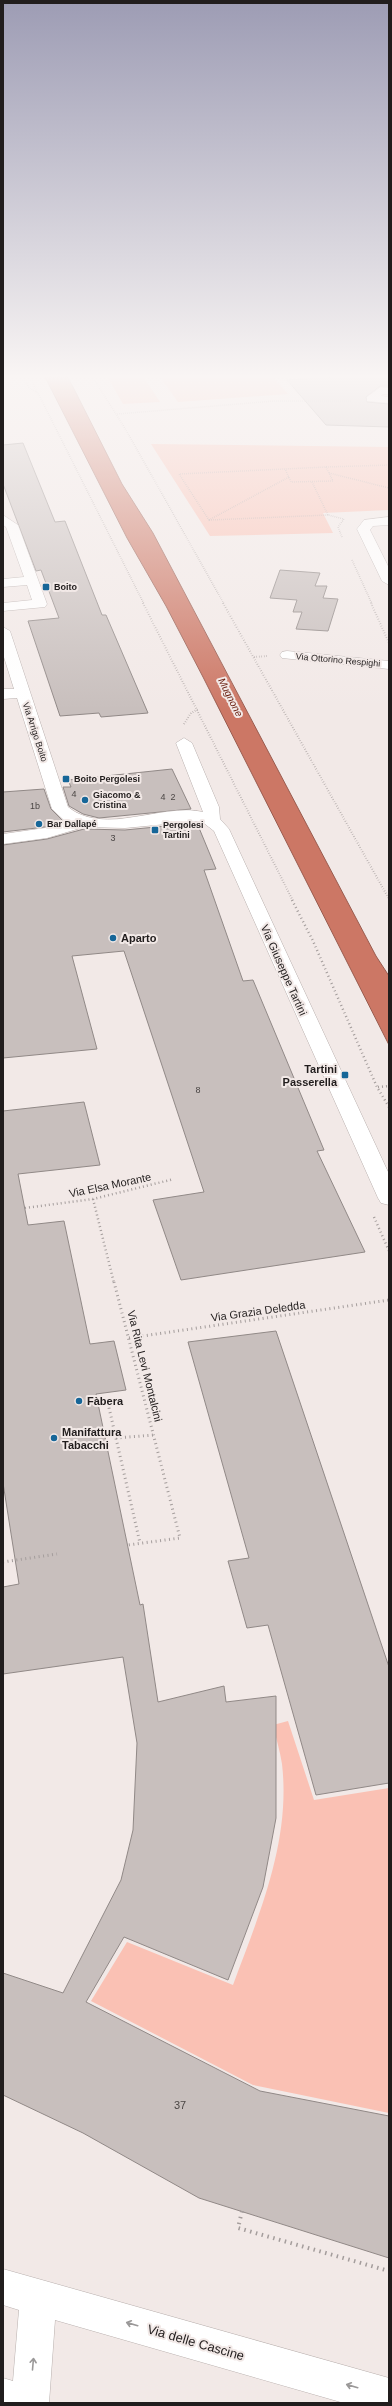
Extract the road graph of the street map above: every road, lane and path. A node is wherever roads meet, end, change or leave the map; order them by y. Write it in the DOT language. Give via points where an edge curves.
graph roads {
  1 [pos="84,485"];
  2 [pos="156,485"];
  3 [pos="186,485"];
  4 [pos="274,485"];
  5 [pos="314,485"];
  6 [pos="378,485"];
  7 [pos="389,488"];
  8 [pos="328,515"];
  9 [pos="3,519"];
  10 [pos="209,520"];
  11 [pos="389,521"];
  12 [pos="345,544"];
  13 [pos="351,558"];
  14 [pos="31,581"];
  15 [pos="389,581"];
  16 [pos="3,583"];
  17 [pos="3,607"];
  18 [pos="3,632"];
  19 [pos="389,643"];
  20 [pos="287,655"];
  21 [pos="389,665"];
  22 [pos="22,693"];
  23 [pos="3,694"];
  24 [pos="184,743"];
  25 [pos="211,820"];
  26 [pos="79,823"];
  27 [pos="3,839"];
  28 [pos="389,899"];
  29 [pos="389,1086"];
  30 [pos="377,1087"];
  31 [pos="389,1107"];
  32 [pos="174,1179"];
  33 [pos="389,1198"];
  34 [pos="93,1199"];
  35 [pos="25,1208"];
  36 [pos="372,1213"];
  37 [pos="389,1251"];
  38 [pos="389,1300"];
  39 [pos="129,1338"];
  40 [pos="107,1399"];
  41 [pos="154,1435"];
  42 [pos="116,1438"];
  43 [pos="140,1543"];
  44 [pos="128,1545"];
  45 [pos="57,1554"];
  46 [pos="3,1562"];
  47 [pos="242,2211"];
  48 [pos="389,2271"];
  49 [pos="3,2287"];
  50 [pos="38,2297"];
  51 [pos="3,2397"];
  52 [pos="389,2397"];
  53 [pos="25,2403"];
  54 [pos="30,2403"];
  1 -- 30 [label="path" via="314,941"];
  2 -- 28 [label="path"];
  3 -- 10 [label="path"];
  4 -- 10 [label="path"];
  5 -- 8 [label="path"];
  6 -- 7 [label="path"];
  8 -- 10 [label="path"];
  8 -- 12 [label="path" via="344,519 338,527"];
  9 -- 14 [label="street" via="12,525"];
  11 -- 15 [label="street" via="370,523 362,529"];
  13 -- 19 [label="path"];
  14 -- 16 [label="street"];
  14 -- 17 [label="street" via="40,604"];
  18 -- 22 [label="street, Via Arrigo Boito"];
  20 -- 21 [label="street, Via Ottorino Respighi"];
  22 -- 23 [label="street"];
  22 -- 26 [label="street, Via Arrigo Boito" via="60,809 67,818"];
  24 -- 25 [label="street" via="210,807"];
  25 -- 26 [label="street" via="192,815 97,824"];
  25 -- 33 [label="street, Via Giuseppe Tartini" via="221,829"];
  26 -- 27 [label="street" via="47,833"];
  29 -- 30 [label="path"];
  30 -- 31 [label="path"];
  32 -- 34 [label="path, Via Elsa Morante"];
  34 -- 35 [label="path, Via Elsa Morante"];
  34 -- 39 [label="path, Via Rita Levi Montalcini"];
  36 -- 37 [label="path"];
  38 -- 39 [label="path, Via Grazia Deledda"];
  39 -- 41 [label="path, Via Rita Levi Montalcini"];
  40 -- 42 [label="path"];
  41 -- 42 [label="path"];
  41 -- 43 [label="path, Via Rita Levi Montalcini" via="180,1538"];
  42 -- 43 [label="path"];
  43 -- 44 [label="path"];
  45 -- 46 [label="path"];
  47 -- 48 [label="path" via="238,2228"];
  49 -- 50 [label="street, Via delle Cascine"];
  52 -- 50 [label="street, Via delle Cascine, one-way"];
  54 -- 50 [label="street, one-way"];
  51 -- 53 [label="street"];
}
